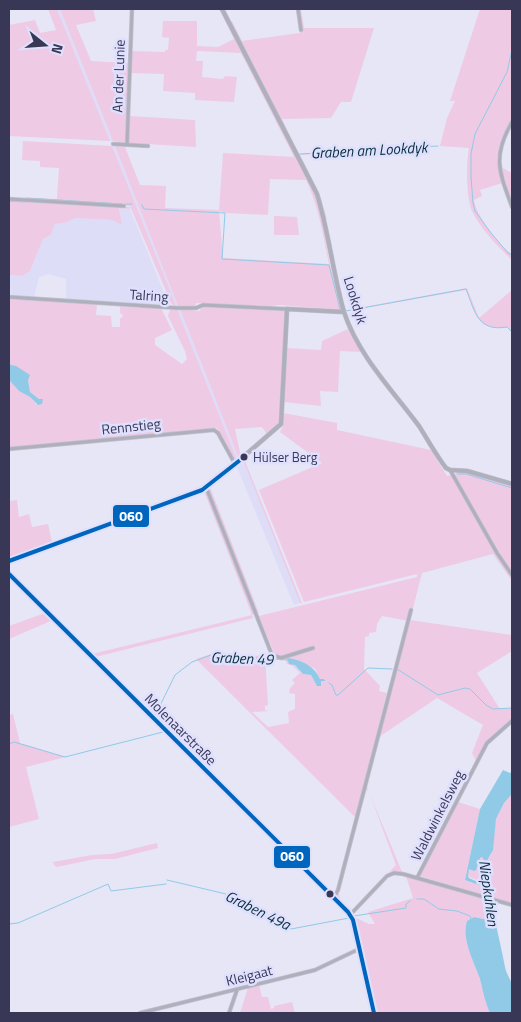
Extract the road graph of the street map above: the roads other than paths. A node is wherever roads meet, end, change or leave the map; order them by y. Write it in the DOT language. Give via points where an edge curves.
graph roads {
  1 [pos="132,9"];
  2 [pos="222,9"];
  3 [pos="298,9"];
  4 [pos="301,30"];
  5 [pos="512,122"];
  6 [pos="113,144"];
  7 [pos="127,145"];
  8 [pos="148,146"];
  9 [pos="9,199"];
  10 [pos="124,206"];
  11 [pos="512,207"];
  12 [pos="9,297"];
  13 [pos="287,309"];
  14 [pos="344,312"];
  15 [pos="9,449"];
  16 [pos="235,464"];
  17 [pos="450,470"];
  18 [pos="512,484"];
  19 [pos="206,487"];
  20 [pos="9,560"];
  21 [pos="9,574"];
  22 [pos="512,575"];
  23 [pos="411,610"];
  24 [pos="314,648"];
  25 [pos="512,721"];
  26 [pos="417,878"];
  27 [pos="336,899"];
  28 [pos="512,905"];
  29 [pos="350,915"];
  30 [pos="359,949"];
  31 [pos="237,989"];
  32 [pos="140,1013"];
  33 [pos="228,1013"];
  34 [pos="374,1013"];
  1 -- 7 [label="street, An der Lunie"];
  2 -- 14 [label="street, Lookdyk" via="316,194 324,216"];
  3 -- 4 [label="street"];
  5 -- 11 [label="street" via="500,147 499,158"];
  6 -- 7 [label="street"];
  7 -- 8 [label="street"];
  9 -- 10 [label="street"];
  12 -- 13 [label="street, Talring" via="178,308"];
  13 -- 14 [label="street, Talring"];
  13 -- 16 [label="street" via="281,424"];
  14 -- 17 [label="street, Lookdyk" via="366,355"];
  15 -- 16 [label="street, Rennstieg" via="214,430"];
  16 -- 19 [label="street"];
  17 -- 18 [label="street" via="467,471"];
  17 -- 22 [label="street, Lookdyk"];
  19 -- 20 [label="street"];
  19 -- 24 [label="street" via="272,655 281,658"];
  21 -- 27 [label="street, Molenaarstraße"];
  23 -- 27 [label="street"];
  25 -- 26 [label="street, Waldwinkelsweg" via="487,743"];
  26 -- 28 [label="street"];
  26 -- 29 [label="street, Waldwinkelsweg" via="400,873 389,874"];
  27 -- 29 [label="street, Molenaarstraße"];
  29 -- 30 [label="street"];
  30 -- 31 [label="street, Kleigaat" via="314,970"];
  30 -- 34 [label="street"];
  31 -- 32 [label="street, Kleigaat"];
  31 -- 33 [label="street"];
}
